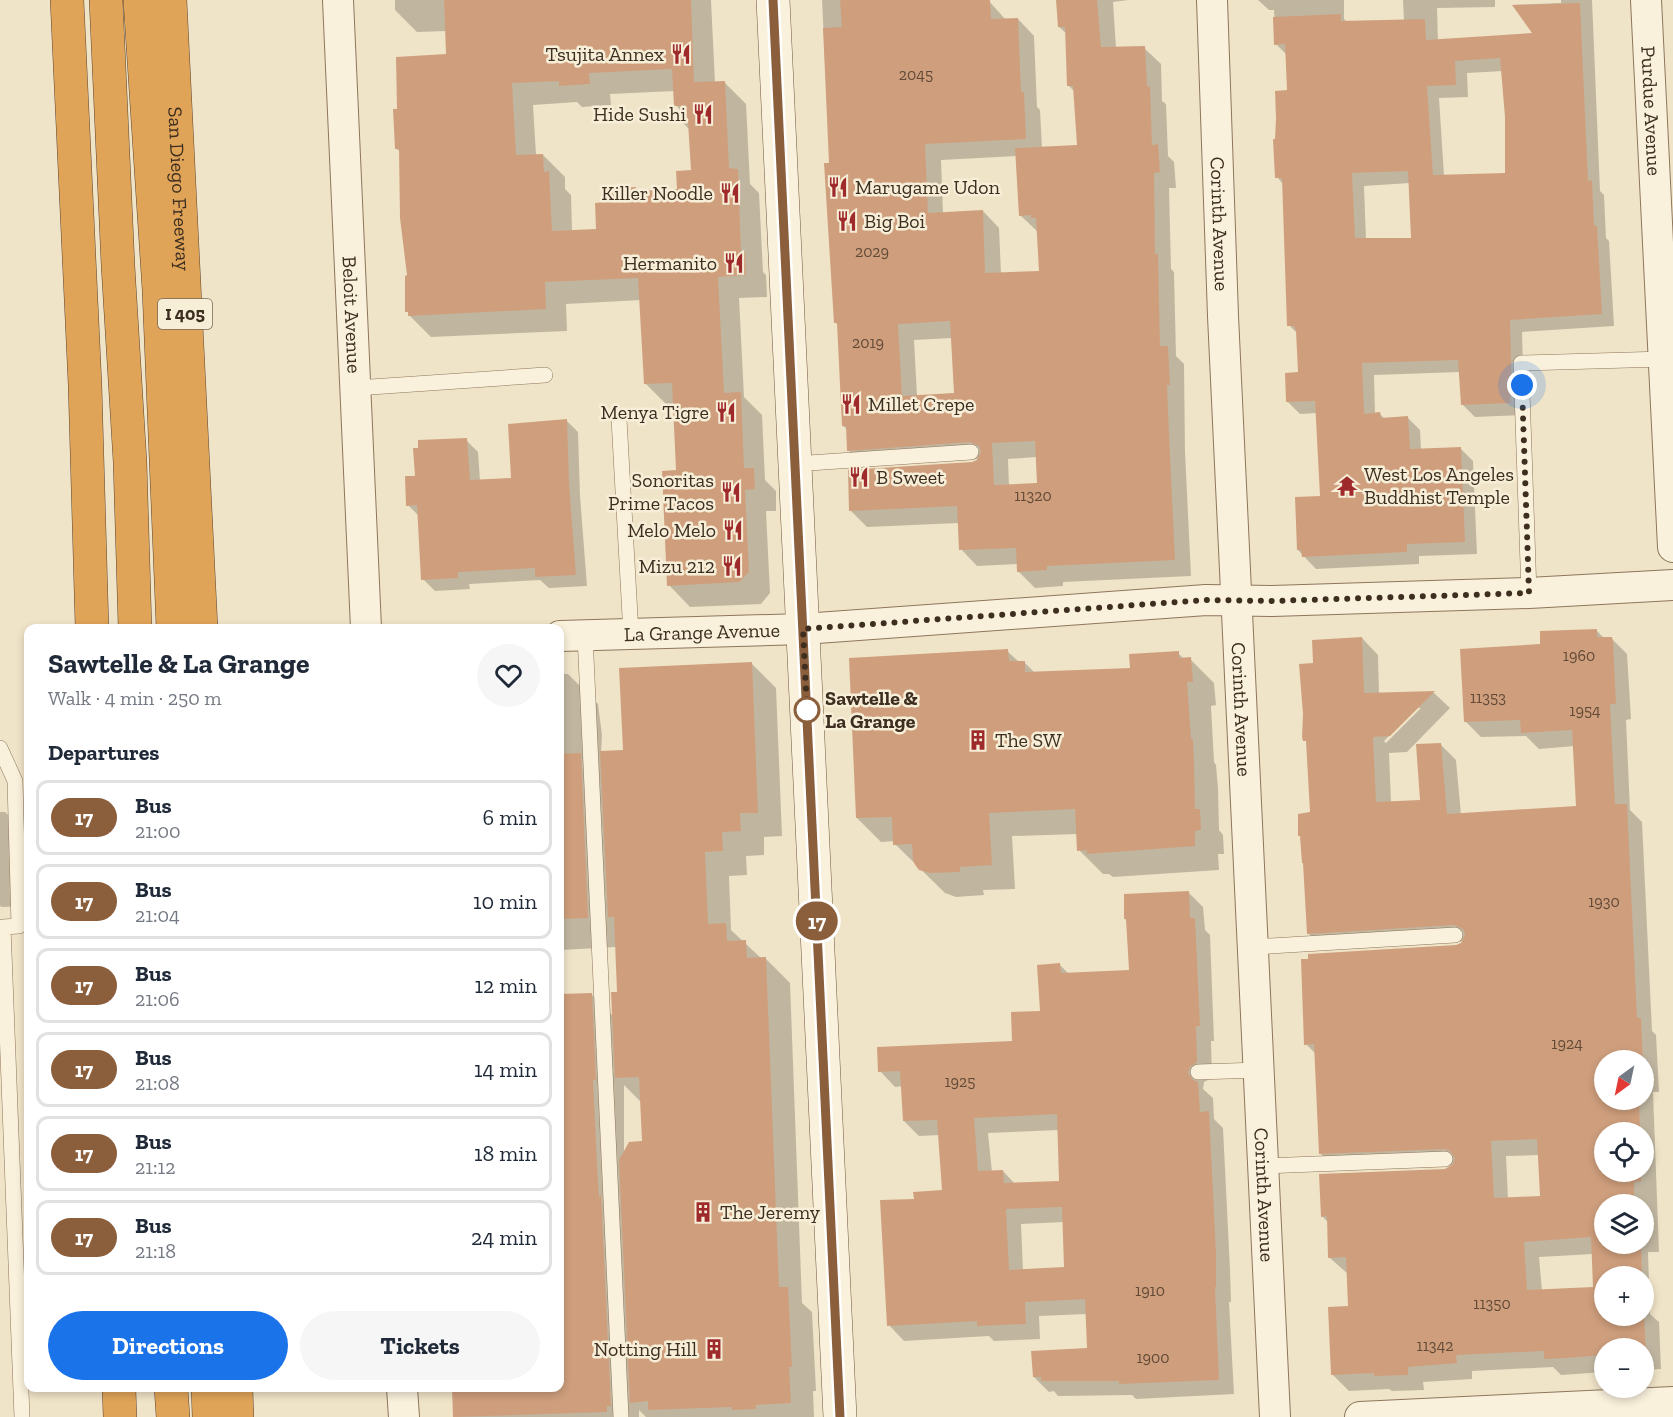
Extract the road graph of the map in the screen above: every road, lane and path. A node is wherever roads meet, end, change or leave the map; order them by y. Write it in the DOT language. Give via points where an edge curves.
graph roads {
  1 [pos="68,0"];
  2 [pos="106,0"];
  3 [pos="140,0"];
  4 [pos="170,0"];
  5 [pos="338,0"];
  6 [pos="773,0"];
  7 [pos="1212,0"];
  8 [pos="1646,0"];
  9 [pos="1664,359"];
  10 [pos="545,375"];
  11 [pos="356,388"];
  12 [pos="619,419"];
  13 [pos="971,452"];
  14 [pos="794,464"];
  15 [pos="1673,547"];
  16 [pos="1673,585"];
  17 [pos="1529,593"];
  18 [pos="1238,602"];
  19 [pos="93,624"];
  20 [pos="135,624"];
  21 [pos="173,624"];
  22 [pos="201,624"];
  23 [pos="366,624"];
  24 [pos="803,629"];
  25 [pos="631,634"];
  26 [pos="572,635"];
  27 [pos="0,748"];
  28 [pos="1455,935"];
  29 [pos="1253,947"];
  30 [pos="1259,1070"];
  31 [pos="1198,1072"];
  32 [pos="1445,1159"];
  33 [pos="1264,1166"];
  34 [pos="119,1392"];
  35 [pos="171,1392"];
  36 [pos="208,1392"];
  37 [pos="236,1392"];
  38 [pos="402,1392"];
  39 [pos="1673,1402"];
  40 [pos="1501,1414"];
  41 [pos="22,1417"];
  42 [pos="120,1417"];
  43 [pos="173,1417"];
  44 [pos="209,1417"];
  45 [pos="237,1417"];
  46 [pos="404,1417"];
  47 [pos="621,1417"];
  48 [pos="840,1417"];
  49 [pos="1275,1417"];
  50 [pos="1360,1417"];
  1 -- 19 [label="highway"];
  2 -- 20 [label="highway"];
  3 -- 21 [label="highway" via="159,290"];
  4 -- 22 [label="highway, San Diego Freeway / I 405"];
  5 -- 11 [label="street, Beloit Avenue"];
  6 -- 14 [label="street"];
  7 -- 18 [label="street, Corinth Avenue"];
  8 -- 9 [label="street, Purdue Avenue"];
  9 -- 15 [label="street, Purdue Avenue"];
  9 -- 17 [label="lane" via="1521,363"];
  10 -- 11 [label="lane"];
  11 -- 23 [label="street, Beloit Avenue"];
  12 -- 25 [label="lane"];
  13 -- 14 [label="lane"];
  14 -- 24 [label="street"];
  16 -- 17 [label="street, La Grange Avenue"];
  17 -- 18 [label="street, La Grange Avenue"];
  18 -- 24 [label="street, La Grange Avenue" via="1206,600"];
  18 -- 29 [label="street, Corinth Avenue"];
  24 -- 25 [label="street, La Grange Avenue"];
  24 -- 48 [label="street"];
  25 -- 26 [label="street, La Grange Avenue"];
  26 -- 47 [label="lane"];
  27 -- 41 [label="lane" via="15,781 19,926 3,927"];
  28 -- 29 [label="lane"];
  29 -- 30 [label="street, Corinth Avenue"];
  30 -- 31 [label="lane"];
  30 -- 33 [label="street, Corinth Avenue"];
  32 -- 33 [label="lane"];
  33 -- 49 [label="street, Corinth Avenue"];
  34 -- 42 [label="highway"];
  35 -- 43 [label="highway"];
  36 -- 44 [label="highway"];
  37 -- 45 [label="highway"];
  38 -- 46 [label="street"];
  39 -- 40 [label="street"];
  40 -- 50 [label="street"];
}
